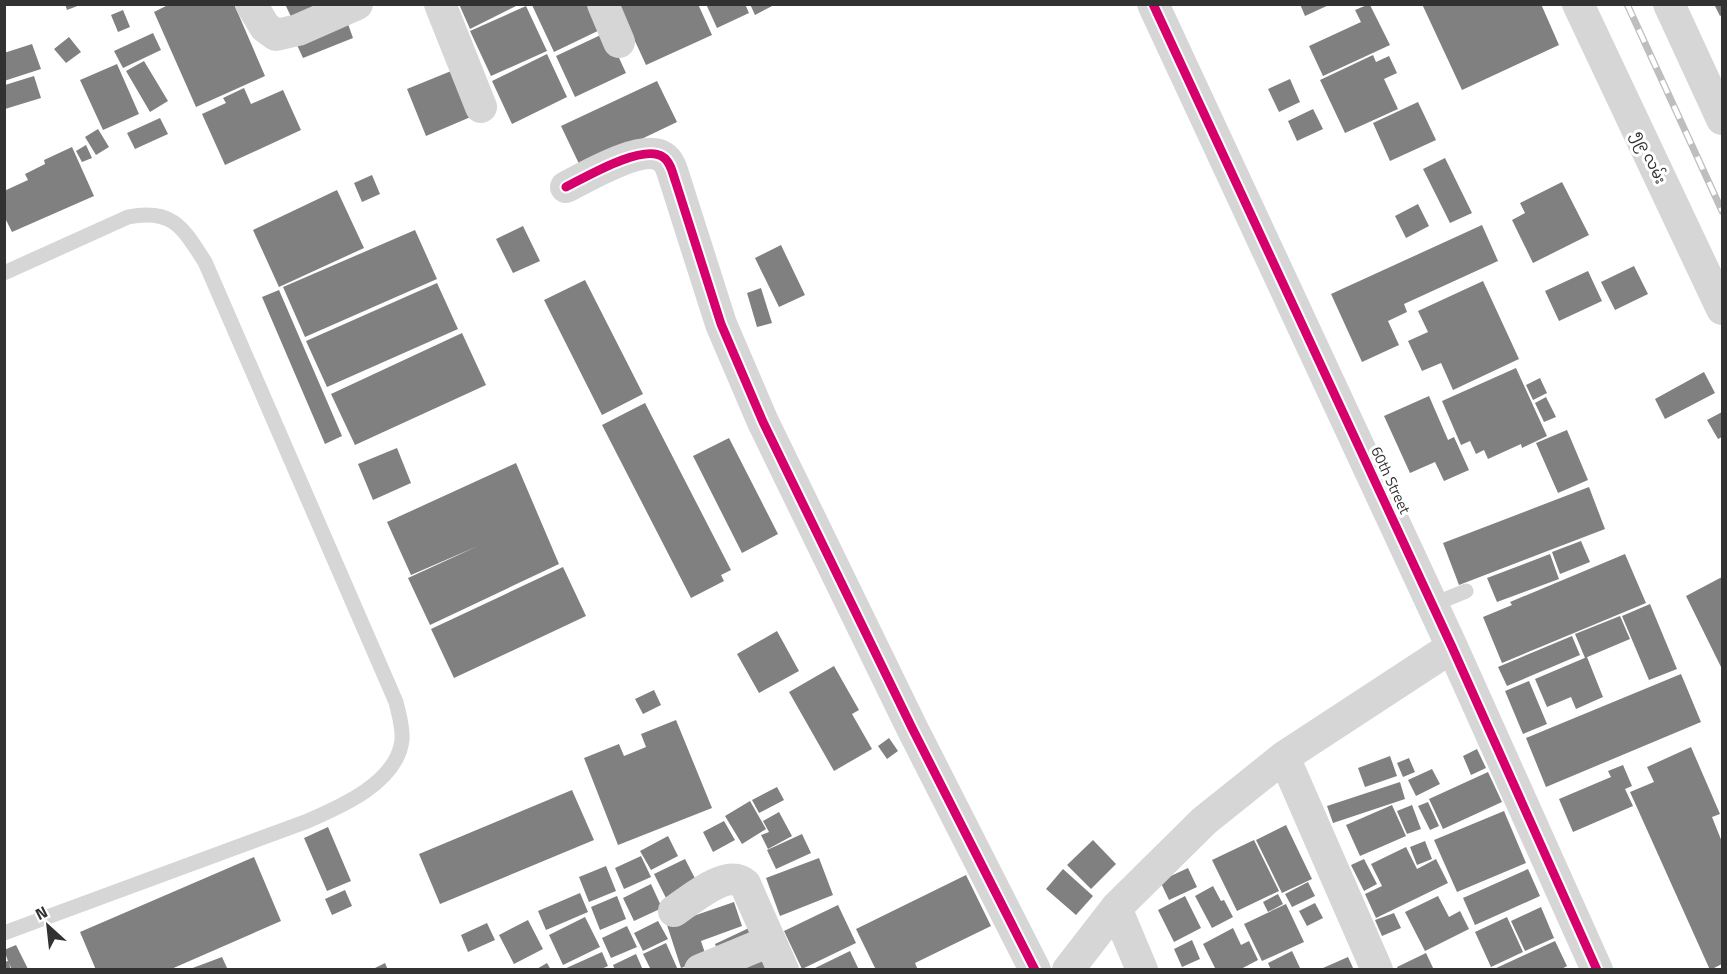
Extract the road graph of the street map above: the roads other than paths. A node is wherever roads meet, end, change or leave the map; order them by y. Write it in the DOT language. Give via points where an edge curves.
graph roads {
  1 [pos="251,4"];
  2 [pos="357,4"];
  3 [pos="440,4"];
  4 [pos="603,4"];
  5 [pos="1153,4"];
  6 [pos="1578,4"];
  7 [pos="1669,4"];
  8 [pos="619,42"];
  9 [pos="1715,85"];
  10 [pos="481,107"];
  11 [pos="1722,119"];
  12 [pos="566,187"];
  13 [pos="4,273"];
  14 [pos="1722,309"];
  15 [pos="1466,591"];
  16 [pos="1432,605"];
  17 [pos="1452,646"];
  18 [pos="1284,757"];
  19 [pos="1116,908"];
  20 [pos="674,911"];
  21 [pos="4,933"];
  22 [pos="770,941"];
  23 [pos="700,969"];
  24 [pos="783,969"];
  25 [pos="1035,969"];
  26 [pos="1068,969"];
  27 [pos="1142,969"];
  28 [pos="1377,969"];
  29 [pos="1597,969"];
  1 -- 2 [label="street" via="265,27 276,35 298,30"];
  3 -- 10 [label="street"];
  4 -- 8 [label="street"];
  5 -- 16 [label="street, 60th Street"];
  6 -- 14 [label="street, ၅၉ လမ်း"];
  7 -- 9 [label="street"];
  9 -- 11 [label="street"];
  12 -- 25 [label="street" via="623,160 646,154 667,160 721,324 763,422"];
  13 -- 21 [label="lane" via="128,218 160,215 180,227 206,261 396,702 402,741 388,772 340,807"];
  15 -- 16 [label="lane"];
  16 -- 17 [label="street, 60th Street"];
  17 -- 18 [label="street"];
  17 -- 29 [label="street, 60th Street"];
  18 -- 19 [label="street" via="1203,821"];
  18 -- 28 [label="street"];
  19 -- 26 [label="street"];
  19 -- 27 [label="street"];
  20 -- 22 [label="street" via="726,879 740,879"];
  22 -- 23 [label="street"];
  22 -- 24 [label="street"];
}
